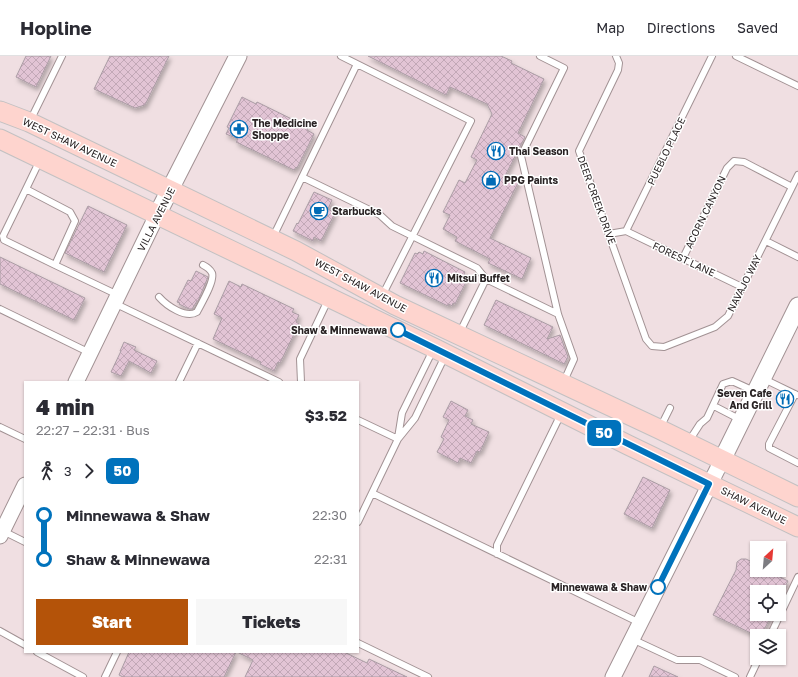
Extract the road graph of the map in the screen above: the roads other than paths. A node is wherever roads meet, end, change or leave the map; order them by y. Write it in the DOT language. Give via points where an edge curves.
graph roads {
  1 [pos="62,56"];
  2 [pos="238,56"];
  3 [pos="341,56"];
  4 [pos="540,56"];
  5 [pos="616,56"];
  6 [pos="712,56"];
  7 [pos="736,56"];
  8 [pos="357,64"];
  9 [pos="798,86"];
  10 [pos="0,110"];
  11 [pos="29,122"];
  12 [pos="0,139"];
  13 [pos="40,158"];
  14 [pos="798,175"];
  15 [pos="302,176"];
  16 [pos="792,187"];
  17 [pos="26,189"];
  18 [pos="170,190"];
  19 [pos="157,215"];
  20 [pos="626,231"];
  21 [pos="609,234"];
  22 [pos="413,236"];
  23 [pos="272,239"];
  24 [pos="766,240"];
  25 [pos="798,257"];
  26 [pos="683,258"];
  27 [pos="54,265"];
  28 [pos="203,265"];
  29 [pos="486,279"];
  30 [pos="742,287"];
  31 [pos="159,297"];
  32 [pos="329,297"];
  33 [pos="382,298"];
  34 [pos="116,299"];
  35 [pos="0,309"];
  36 [pos="796,313"];
  37 [pos="558,314"];
  38 [pos="437,324"];
  39 [pos="458,335"];
  40 [pos="198,343"];
  41 [pos="652,346"];
  42 [pos="440,351"];
  43 [pos="90,353"];
  44 [pos="76,381"];
  45 [pos="179,381"];
  46 [pos="277,381"];
  47 [pos="301,381"];
  48 [pos="563,384"];
  49 [pos="759,385"];
  50 [pos="796,395"];
  51 [pos="714,406"];
  52 [pos="670,408"];
  53 [pos="562,412"];
  54 [pos="359,420"];
  55 [pos="741,420"];
  56 [pos="0,427"];
  57 [pos="659,430"];
  58 [pos="24,439"];
  59 [pos="398,439"];
  60 [pos="688,444"];
  61 [pos="722,460"];
  62 [pos="798,463"];
  63 [pos="709,484"];
  64 [pos="24,487"];
  65 [pos="372,493"];
  66 [pos="797,494"];
  67 [pos="359,520"];
  68 [pos="798,527"];
  69 [pos="1,533"];
  70 [pos="24,542"];
  71 [pos="497,554"];
  72 [pos="798,577"];
  73 [pos="640,623"];
  74 [pos="773,629"];
  75 [pos="0,631"];
  76 [pos="632,639"];
  77 [pos="359,643"];
  78 [pos="24,644"];
  79 [pos="39,653"];
  80 [pos="117,653"];
  81 [pos="756,665"];
  82 [pos="82,677"];
  83 [pos="105,677"];
  84 [pos="428,677"];
  85 [pos="613,677"];
  86 [pos="735,677"];
  87 [pos="750,677"];
  1 -- 11 [label="lane"];
  2 -- 18 [label="main road, VILLA AVENUE"];
  3 -- 8 [label="lane"];
  4 -- 37 [label="lane" via="564,68 521,156"];
  5 -- 21 [label="lane, DEER CREEK DRIVE" via="618,70 579,151"];
  6 -- 20 [label="lane, PUEBLO PLACE"];
  7 -- 9 [label="lane"];
  8 -- 15 [label="lane"];
  8 -- 22 [label="lane" via="471,120"];
  10 -- 11 [label="main road, WEST SHAW AVENUE"];
  11 -- 18 [label="main road, WEST SHAW AVENUE"];
  12 -- 13 [label="main road"];
  13 -- 17 [label="lane"];
  13 -- 19 [label="main road"];
  14 -- 16 [label="lane, NAVAJO WAY"];
  15 -- 22 [label="lane" via="380,215 392,226"];
  15 -- 23 [label="lane"];
  16 -- 24 [label="lane, NAVAJO WAY"];
  16 -- 26 [label="lane, ACORN CANYON" via="744,162 734,161 727,168"];
  17 -- 27 [label="lane" via="70,212 75,221"];
  17 -- 27 [label="lane" via="4,240"];
  18 -- 19 [label="main road, VILLA AVENUE"];
  18 -- 23 [label="main road, WEST SHAW AVENUE"];
  19 -- 32 [label="main road"];
  19 -- 34 [label="street, VILLA AVENUE"];
  20 -- 21 [label="lane"];
  20 -- 26 [label="lane, FOREST LANE"];
  21 -- 41 [label="lane, DEER CREEK DRIVE" via="646,339"];
  22 -- 29 [label="lane" via="477,268"];
  22 -- 33 [label="lane"];
  23 -- 33 [label="main road, WEST SHAW AVENUE"];
  24 -- 25 [label="lane"];
  24 -- 30 [label="lane, NAVAJO WAY"];
  26 -- 30 [label="lane, FOREST LANE"];
  27 -- 34 [label="lane"];
  28 -- 31 [label="lane" via="212,272 212,280 197,312 187,314 164,304"];
  29 -- 37 [label="lane"];
  29 -- 39 [label="lane"];
  30 -- 41 [label="lane, NAVAJO WAY" via="728,316 715,327 664,347"];
  32 -- 38 [label="main road" via="346,294 424,332 434,330"];
  32 -- 42 [label="main road"];
  32 -- 47 [label="lane" via="300,359"];
  33 -- 38 [label="main road, WEST SHAW AVENUE"];
  34 -- 40 [label="lane"];
  34 -- 43 [label="street, VILLA AVENUE"];
  35 -- 43 [label="lane"];
  36 -- 49 [label="main road"];
  37 -- 48 [label="lane" via="574,359"];
  38 -- 39 [label="main road, WEST SHAW AVENUE"];
  39 -- 48 [label="main road, WEST SHAW AVENUE"];
  40 -- 45 [label="lane"];
  40 -- 46 [label="lane"];
  42 -- 48 [label="main road" via="438,344 450,343 543,386"];
  42 -- 53 [label="main road"];
  42 -- 59 [label="lane" via="415,418"];
  42 -- 59 [label="lane" via="402,413"];
  43 -- 44 [label="street, VILLA AVENUE"];
  48 -- 57 [label="main road, WEST SHAW AVENUE"];
  49 -- 50 [label="lane"];
  49 -- 51 [label="lane" via="728,382 724,384"];
  49 -- 55 [label="main road"];
  50 -- 62 [label="lane" via="769,448"];
  51 -- 55 [label="lane"];
  51 -- 60 [label="lane"];
  52 -- 57 [label="lane"];
  53 -- 63 [label="main road"];
  53 -- 71 [label="lane" via="497,545"];
  54 -- 59 [label="lane"];
  55 -- 61 [label="main road"];
  56 -- 58 [label="lane"];
  57 -- 60 [label="main road, WEST SHAW AVENUE"];
  59 -- 65 [label="lane"];
  60 -- 61 [label="main road, WEST SHAW AVENUE"];
  61 -- 63 [label="street"];
  61 -- 66 [label="main road"];
  63 -- 68 [label="main road, SHAW AVENUE"];
  63 -- 73 [label="street"];
  64 -- 69 [label="street"];
  65 -- 67 [label="lane"];
  65 -- 71 [label="lane"];
  69 -- 70 [label="lane"];
  71 -- 73 [label="lane"];
  72 -- 74 [label="lane"];
  73 -- 76 [label="street"];
  75 -- 78 [label="lane"];
  76 -- 85 [label="street"];
  76 -- 86 [label="lane" via="677,660 700,660"];
  77 -- 84 [label="lane"];
  79 -- 82 [label="lane"];
  80 -- 83 [label="lane"];
  81 -- 87 [label="lane"];
}
